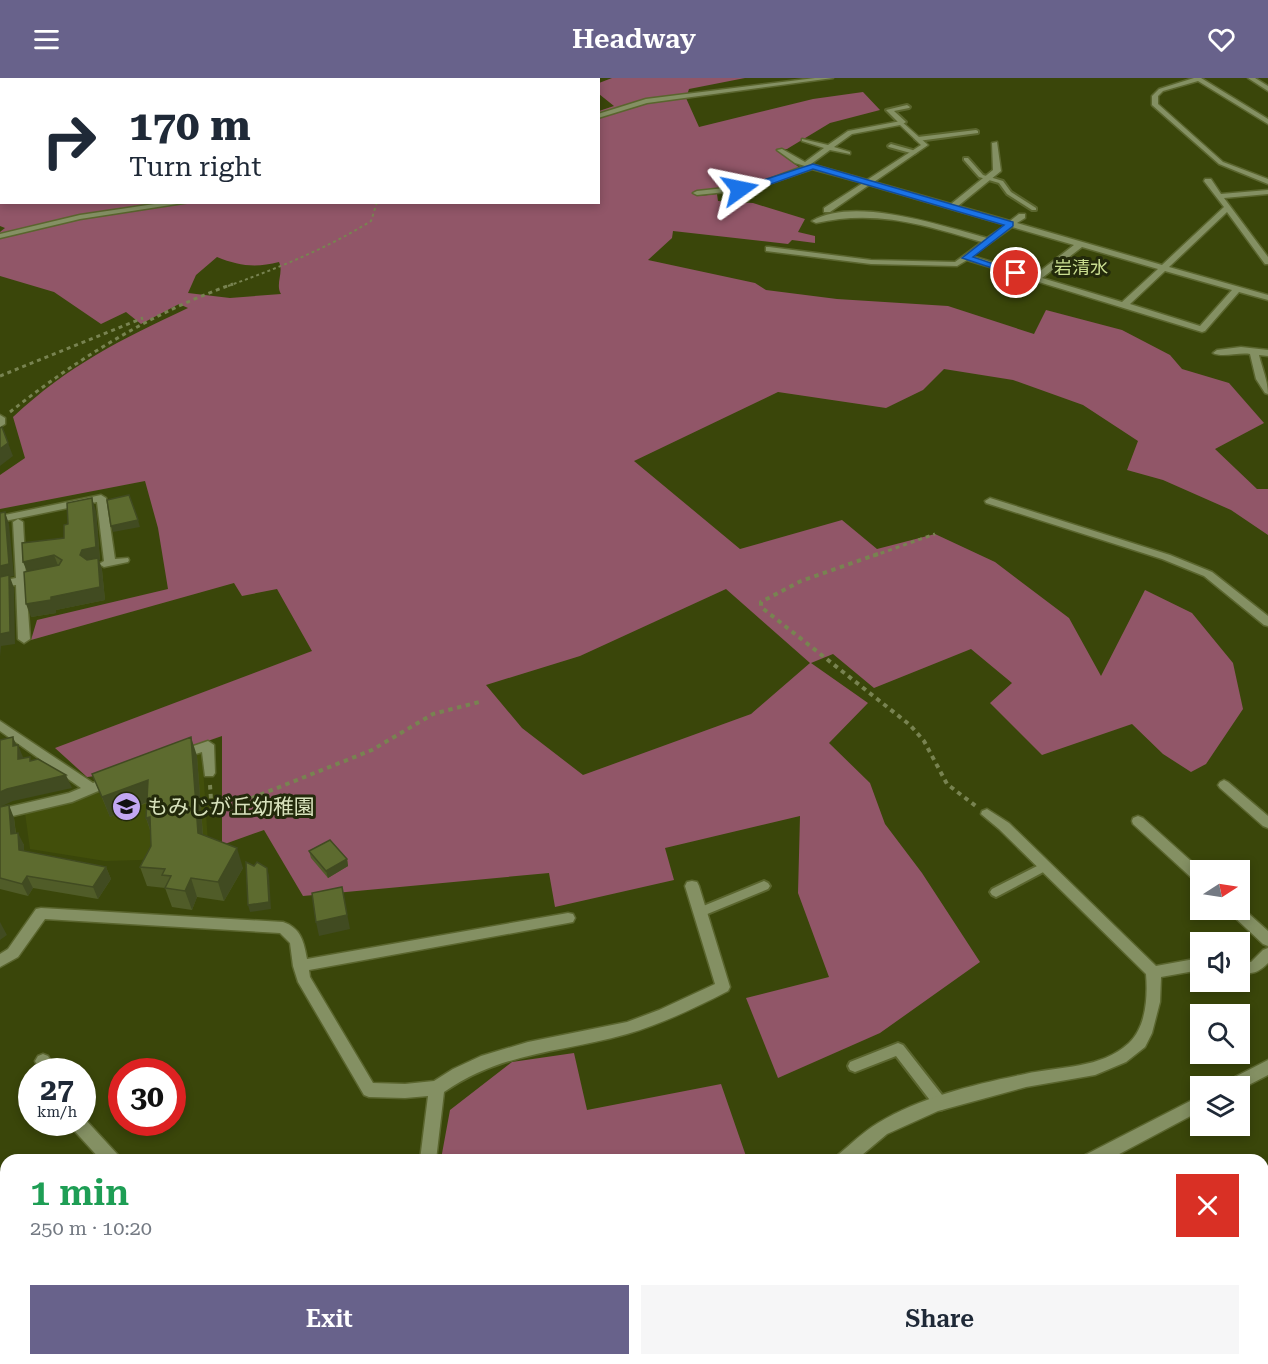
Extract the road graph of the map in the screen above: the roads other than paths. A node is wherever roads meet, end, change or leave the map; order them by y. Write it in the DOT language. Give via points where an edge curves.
graph roads {
  1 [pos="830,78"];
  2 [pos="1198,78"];
  3 [pos="1251,78"];
  4 [pos="1268,88"];
  5 [pos="907,107"];
  6 [pos="600,115"];
  7 [pos="1268,117"];
  8 [pos="1259,118"];
  9 [pos="1268,122"];
  10 [pos="901,123"];
  11 [pos="976,132"];
  12 [pos="918,139"];
  13 [pos="804,140"];
  14 [pos="995,143"];
  15 [pos="891,146"];
  16 [pos="830,147"];
  17 [pos="780,150"];
  18 [pos="914,152"];
  19 [pos="848,153"];
  20 [pos="966,159"];
  21 [pos="810,165"];
  22 [pos="988,178"];
  23 [pos="1208,181"];
  24 [pos="867,182"];
  25 [pos="1268,182"];
  26 [pos="1268,192"];
  27 [pos="697,193"];
  28 [pos="1220,196"];
  29 [pos="173,204"];
  30 [pos="952,207"];
  31 [pos="1228,207"];
  32 [pos="1034,208"];
  33 [pos="827,210"];
  34 [pos="1022,216"];
  35 [pos="816,221"];
  36 [pos="1010,224"];
  37 [pos="0,236"];
  38 [pos="987,241"];
  39 [pos="1080,244"];
  40 [pos="769,249"];
  41 [pos="966,258"];
  42 [pos="1268,262"];
  43 [pos="1162,268"];
  44 [pos="1035,279"];
  45 [pos="1238,289"];
  46 [pos="1268,298"];
  47 [pos="1124,305"];
  48 [pos="1254,351"];
  49 [pos="1217,353"];
  50 [pos="1268,353"];
  51 [pos="1268,392"];
  52 [pos="990,501"];
  53 [pos="0,519"];
  54 [pos="18,522"];
  55 [pos="124,560"];
  56 [pos="110,563"];
  57 [pos="91,567"];
  58 [pos="49,575"];
  59 [pos="21,581"];
  60 [pos="0,584"];
  61 [pos="1268,622"];
  62 [pos="24,639"];
  63 [pos="0,725"];
  64 [pos="165,761"];
  65 [pos="209,773"];
  66 [pos="122,776"];
  67 [pos="1224,785"];
  68 [pos="90,788"];
  69 [pos="0,814"];
  70 [pos="987,814"];
  71 [pos="1138,821"];
  72 [pos="1268,823"];
  73 [pos="1045,866"];
  74 [pos="1190,868"];
  75 [pos="692,886"];
  76 [pos="764,886"];
  77 [pos="996,892"];
  78 [pos="700,912"];
  79 [pos="568,918"];
  80 [pos="1246,920"];
  81 [pos="1268,940"];
  82 [pos="1268,954"];
  83 [pos="0,961"];
  84 [pos="300,966"];
  85 [pos="1190,966"];
  86 [pos="1250,968"];
  87 [pos="1153,972"];
  88 [pos="855,1066"];
  89 [pos="1268,1067"];
  90 [pos="1250,1076"];
  91 [pos="437,1088"];
  92 [pos="941,1104"];
  93 [pos="1190,1108"];
  94 [pos="90,1136"];
  95 [pos="106,1154"];
  96 [pos="429,1154"];
  97 [pos="852,1154"];
  98 [pos="1102,1154"];
  1 -- 6 [label="street" via="646,100"];
  2 -- 8 [label="street"];
  2 -- 25 [label="street" via="1161,90 1155,96 1155,105 1221,163"];
  3 -- 4 [label="street"];
  5 -- 10 [label="lane" via="889,110"];
  7 -- 8 [label="street"];
  8 -- 9 [label="street"];
  10 -- 12 [label="street"];
  10 -- 16 [label="street" via="850,132"];
  11 -- 12 [label="lane"];
  12 -- 18 [label="street" via="925,145"];
  13 -- 16 [label="street"];
  14 -- 22 [label="street" via="997,171"];
  15 -- 18 [label="lane"];
  16 -- 19 [label="street"];
  16 -- 21 [label="street"];
  17 -- 21 [label="street"];
  18 -- 24 [label="street"];
  20 -- 22 [label="lane" via="981,176"];
  21 -- 24 [label="street"];
  21 -- 27 [label="street" via="754,187"];
  22 -- 30 [label="street"];
  22 -- 32 [label="lane" via="1001,182 1009,193"];
  23 -- 28 [label="street"];
  24 -- 30 [label="street"];
  24 -- 33 [label="street"];
  26 -- 28 [label="street"];
  28 -- 31 [label="street"];
  29 -- 37 [label="street" via="80,217"];
  30 -- 36 [label="street"];
  31 -- 42 [label="street"];
  31 -- 43 [label="street"];
  34 -- 36 [label="street"];
  35 -- 38 [label="street" via="866,214 908,220"];
  36 -- 38 [label="street"];
  36 -- 39 [label="street"];
  38 -- 41 [label="street"];
  39 -- 43 [label="street"];
  39 -- 44 [label="street"];
  40 -- 41 [label="street" via="914,264 957,264"];
  41 -- 44 [label="street"];
  43 -- 45 [label="street"];
  43 -- 47 [label="street"];
  44 -- 47 [label="street"];
  45 -- 46 [label="street"];
  45 -- 47 [label="street" via="1202,329"];
  48 -- 49 [label="street"];
  48 -- 50 [label="street"];
  48 -- 51 [label="street" via="1260,379"];
  52 -- 61 [label="street" via="1208,574"];
  53 -- 56 [label="street" via="101,498"];
  54 -- 59 [label="street"];
  55 -- 56 [label="street"];
  56 -- 57 [label="street"];
  58 -- 59 [label="street"];
  59 -- 60 [label="street"];
  59 -- 62 [label="street"];
  63 -- 68 [label="street"];
  64 -- 65 [label="street" via="208,745"];
  66 -- 68 [label="street"];
  67 -- 72 [label="street"];
  68 -- 69 [label="street" via="72,797"];
  70 -- 73 [label="street"];
  71 -- 74 [label="street"];
  73 -- 77 [label="lane"];
  73 -- 87 [label="street"];
  75 -- 78 [label="street"];
  76 -- 78 [label="lane"];
  78 -- 91 [label="street" via="723,987 677,1010 625,1029 491,1058 454,1074"];
  79 -- 84 [label="street"];
  80 -- 81 [label="street"];
  82 -- 86 [label="street"];
  83 -- 84 [label="street" via="13,953 41,913 283,928 297,940"];
  84 -- 91 [label="street" via="303,978 369,1090"];
  85 -- 87 [label="street"];
  87 -- 92 [label="street" via="1155,989 1148,1025 1135,1048 1116,1061 1084,1073 1027,1080"];
  88 -- 92 [label="lane" via="898,1049"];
  89 -- 90 [label="street"];
  91 -- 96 [label="street"];
  92 -- 97 [label="street" via="887,1126"];
  93 -- 98 [label="street"];
  94 -- 95 [label="street"];
}
